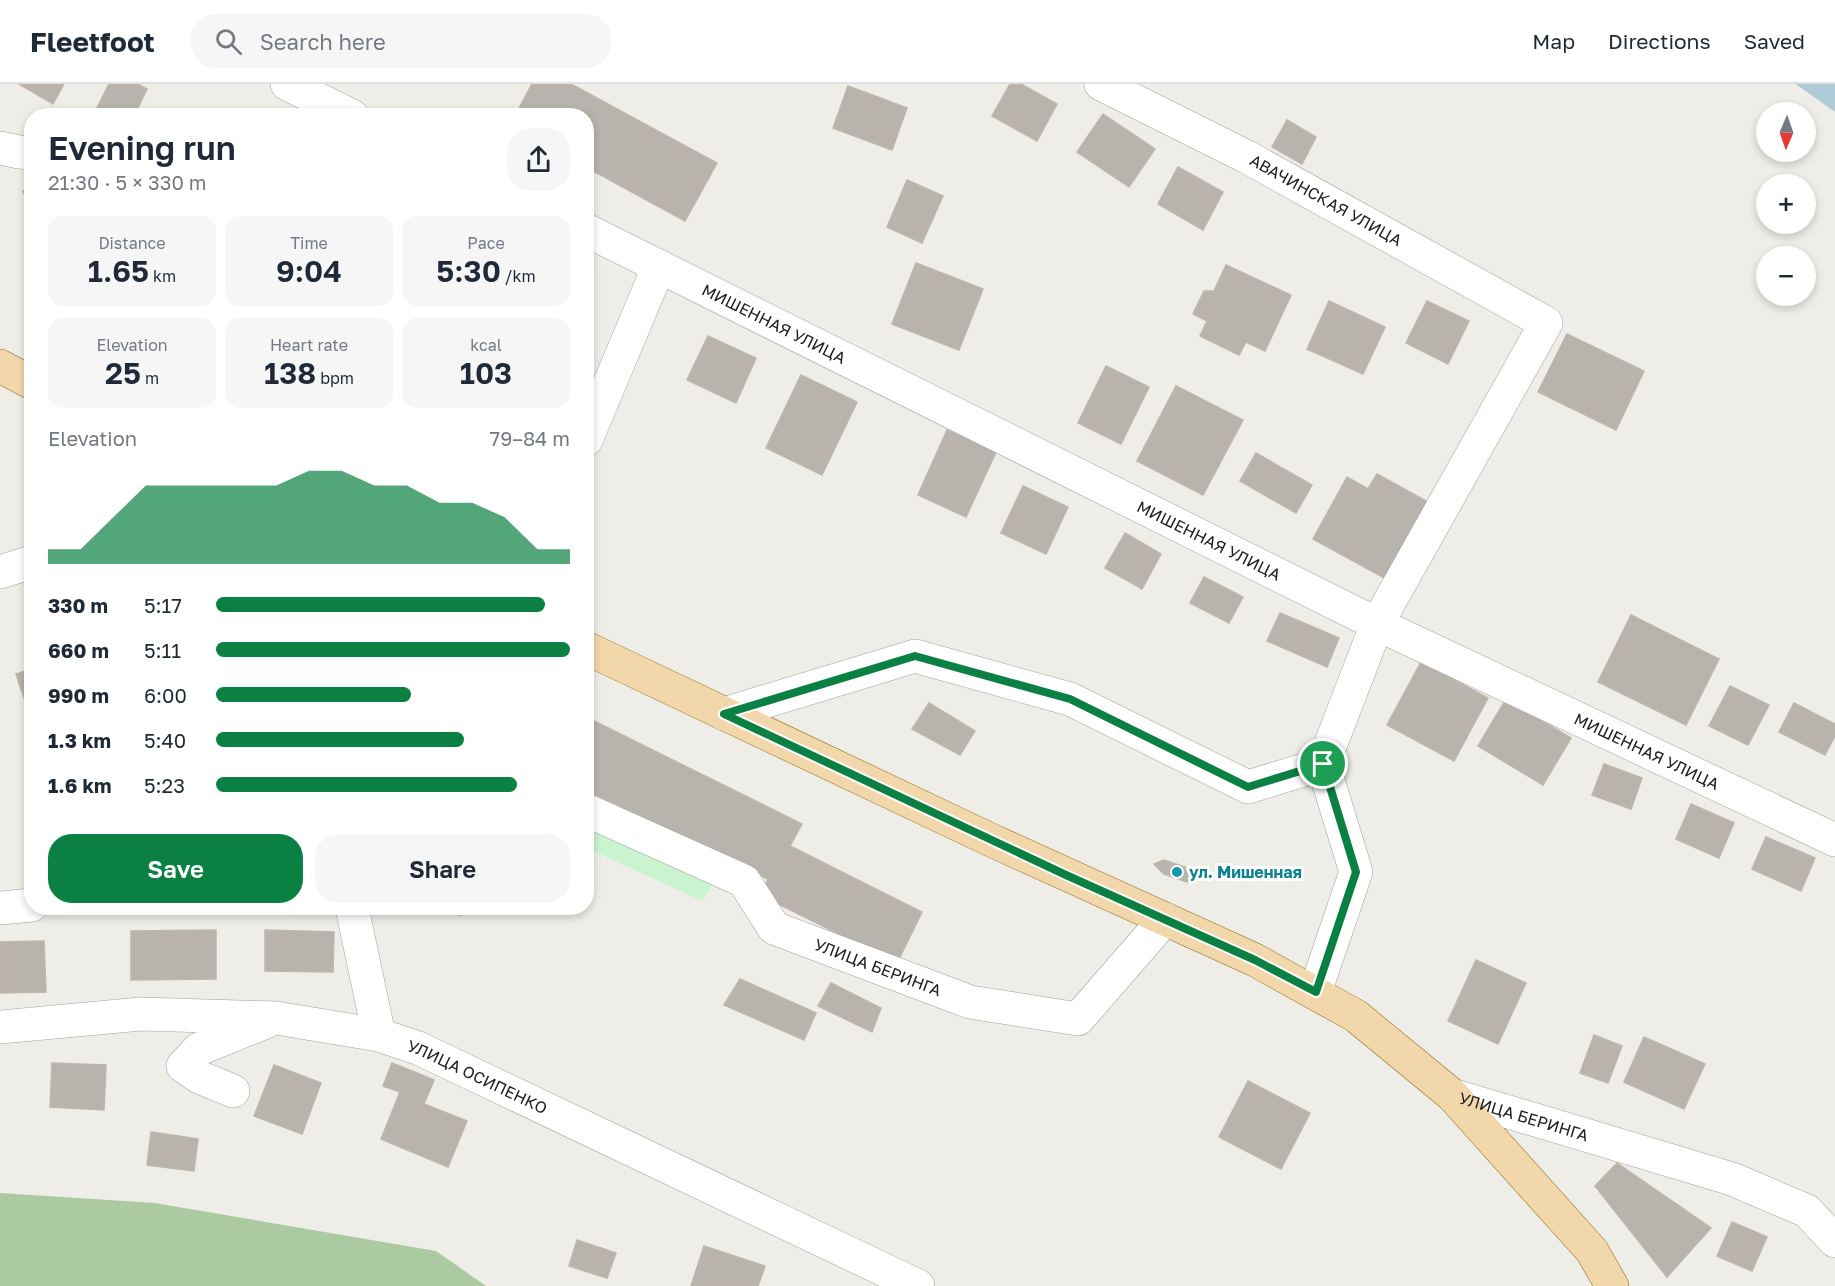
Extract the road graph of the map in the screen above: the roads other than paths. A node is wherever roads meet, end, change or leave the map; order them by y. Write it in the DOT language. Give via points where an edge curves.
graph roads {
  1 [pos="287,84"];
  2 [pos="1101,84"];
  3 [pos="336,108"];
  4 [pos="0,148"];
  5 [pos="24,153"];
  6 [pos="594,234"];
  7 [pos="659,266"];
  8 [pos="0,366"];
  9 [pos="24,379"];
  10 [pos="594,414"];
  11 [pos="24,564"];
  12 [pos="0,572"];
  13 [pos="1377,624"];
  14 [pos="594,652"];
  15 [pos="724,714"];
  16 [pos="1323,764"];
  17 [pos="594,814"];
  18 [pos="1835,840"];
  19 [pos="24,906"];
  20 [pos="0,908"];
  21 [pos="353,915"];
  22 [pos="1166,919"];
  23 [pos="1316,992"];
  24 [pos="276,1018"];
  25 [pos="0,1027"];
  26 [pos="379,1035"];
  27 [pos="233,1091"];
  28 [pos="1452,1095"];
  29 [pos="1835,1241"];
  30 [pos="918,1286"];
  31 [pos="1612,1286"];
  1 -- 3 [label="street"];
  2 -- 13 [label="street, АВАЧИНСКАЯ УЛИЦА" via="1248,157 1546,323"];
  4 -- 5 [label="street"];
  6 -- 7 [label="street, МИШЕННАЯ УЛИЦА"];
  7 -- 10 [label="street"];
  7 -- 13 [label="street, МИШЕННАЯ УЛИЦА"];
  8 -- 9 [label="main road"];
  11 -- 12 [label="street"];
  13 -- 16 [label="street"];
  13 -- 18 [label="street, МИШЕННАЯ УЛИЦА"];
  14 -- 15 [label="main road, УЛИЦА БЕРИНГА"];
  15 -- 16 [label="street" via="915,656 1070,699 1248,787"];
  15 -- 22 [label="main road, УЛИЦА БЕРИНГА"];
  16 -- 23 [label="street" via="1356,872"];
  17 -- 22 [label="street, УЛИЦА БЕРИНГА" via="744,881 774,928 969,1002 1078,1019"];
  19 -- 20 [label="street"];
  21 -- 26 [label="street"];
  22 -- 23 [label="main road, УЛИЦА БЕРИНГА"];
  23 -- 28 [label="main road, УЛИЦА БЕРИНГА" via="1356,1016"];
  24 -- 25 [label="street, УЛИЦА ОСИПЕНКО" via="141,1014"];
  24 -- 26 [label="street, УЛИЦА ОСИПЕНКО"];
  24 -- 27 [label="street" via="200,1049 183,1066"];
  26 -- 30 [label="street, УЛИЦА ОСИПЕНКО" via="429,1053"];
  28 -- 29 [label="street, УЛИЦА БЕРИНГА" via="1732,1179 1807,1211"];
  28 -- 31 [label="main road" via="1592,1251"];
}
